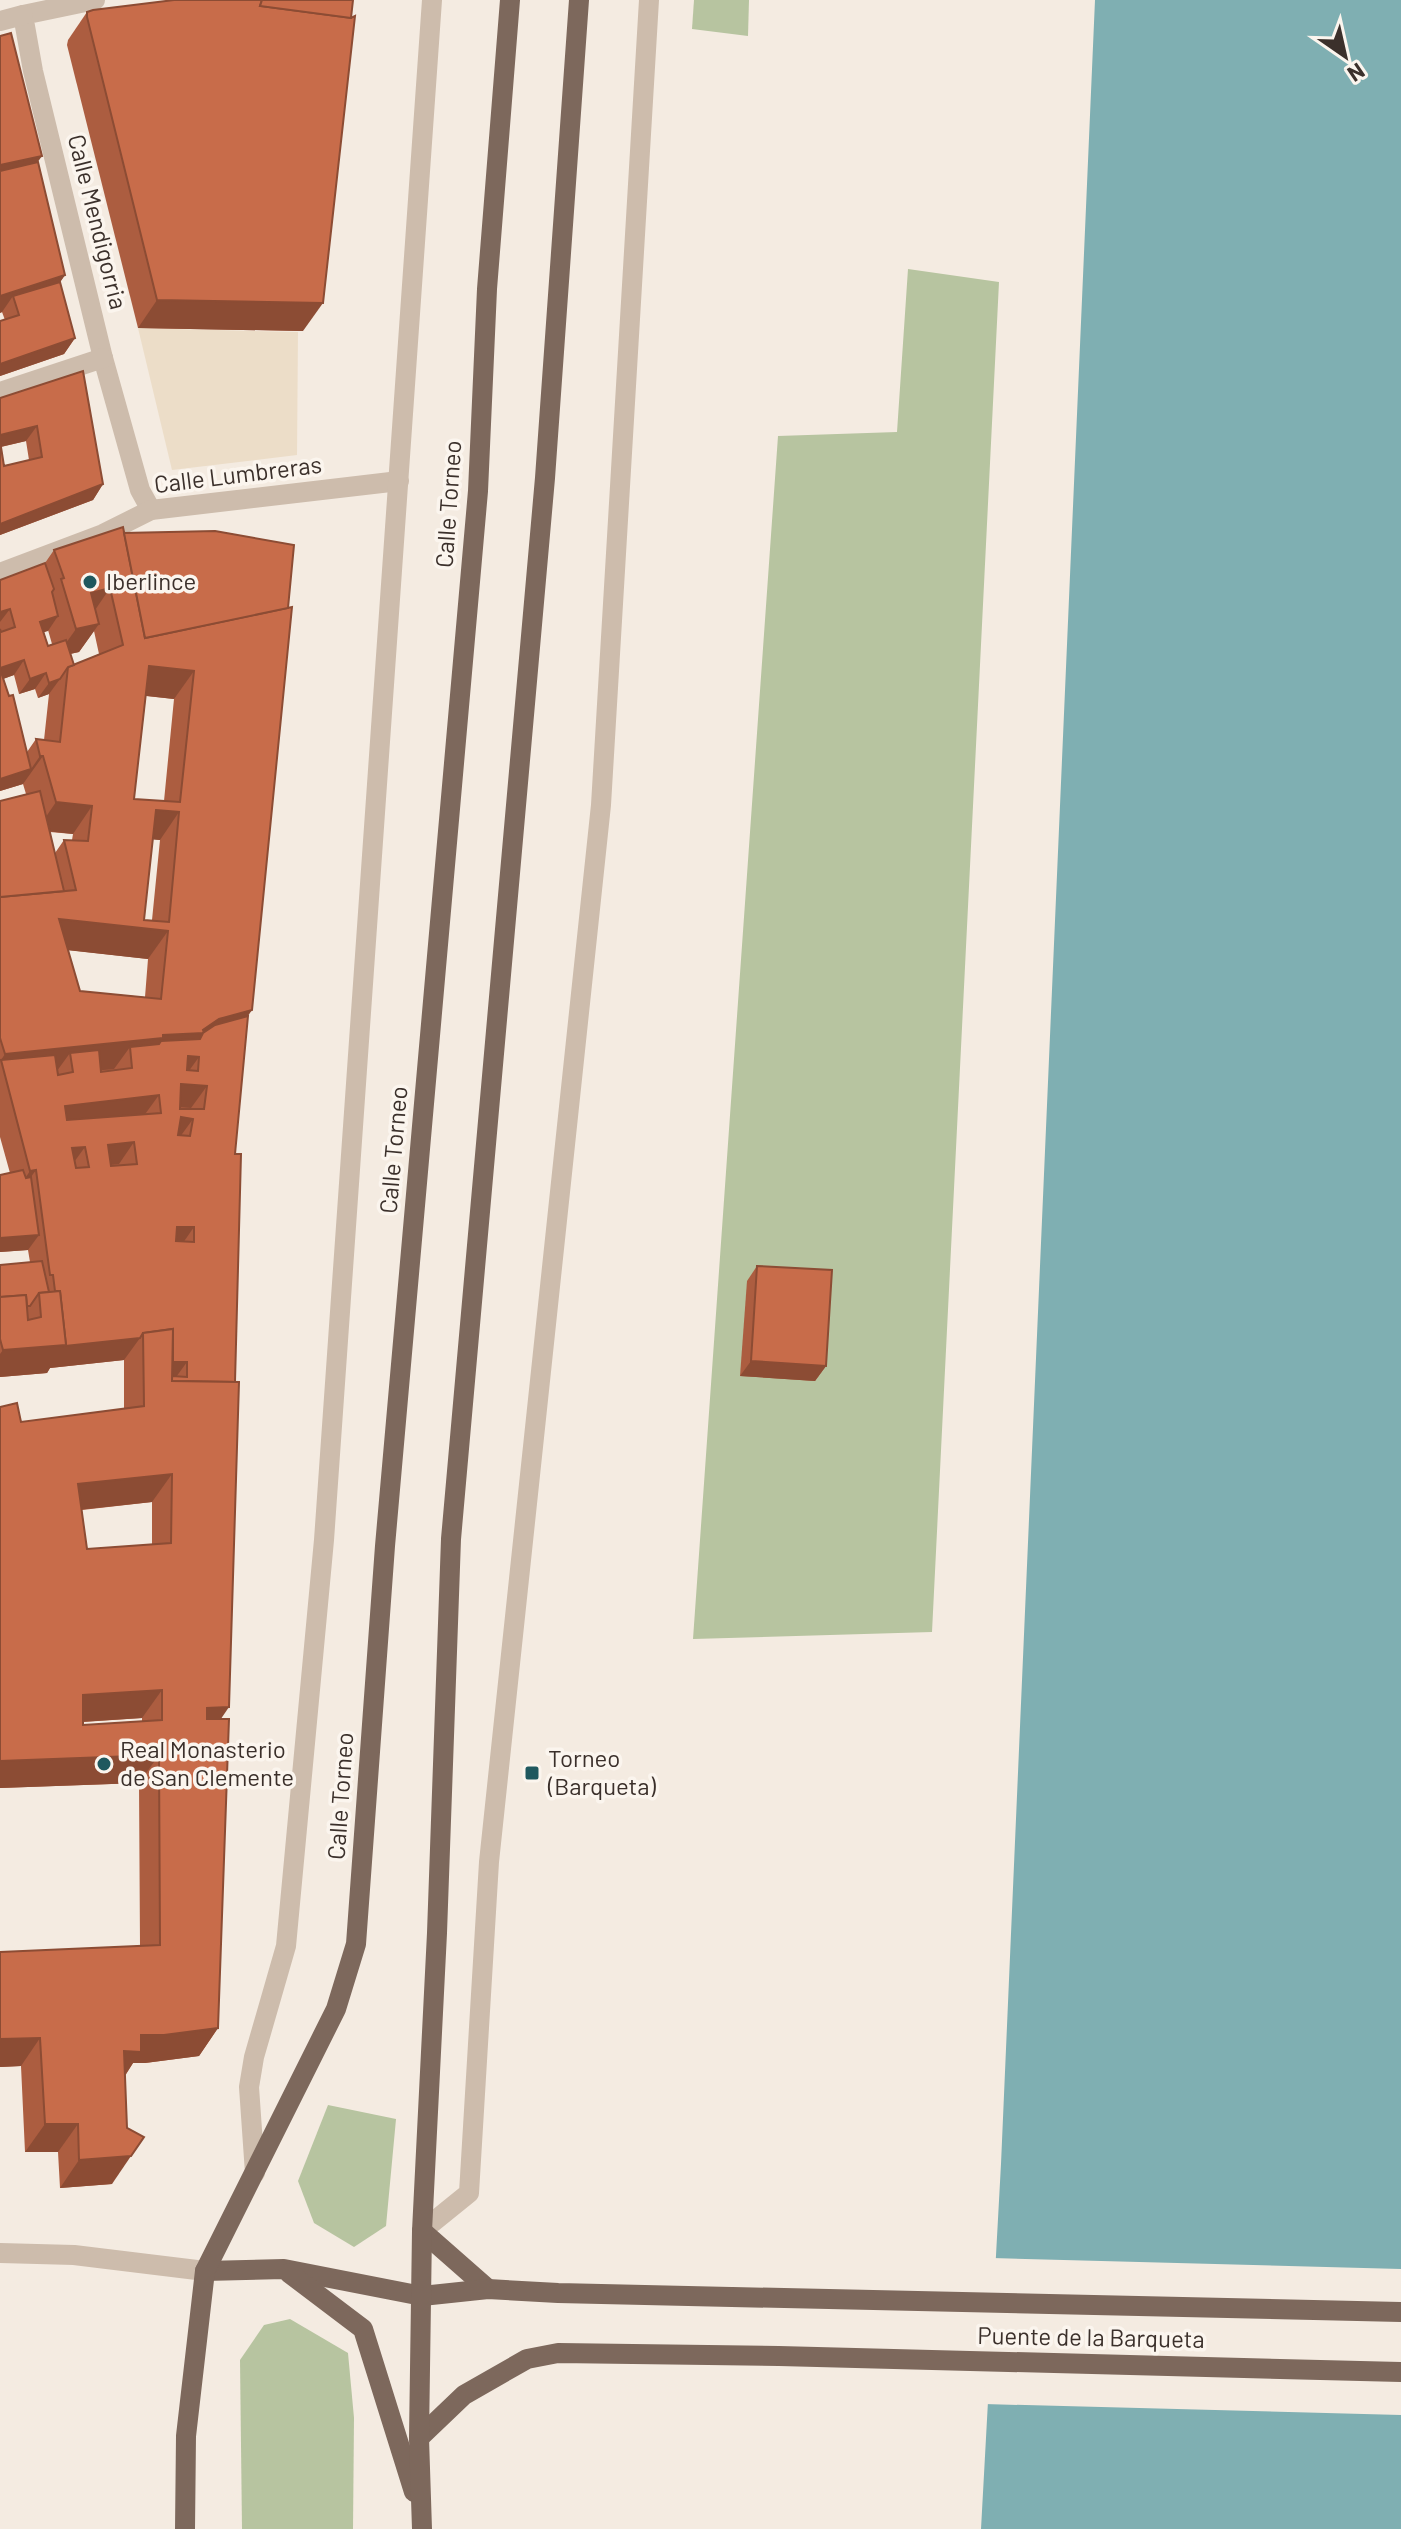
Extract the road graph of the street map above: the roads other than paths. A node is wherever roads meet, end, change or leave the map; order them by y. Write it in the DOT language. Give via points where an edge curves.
graph roads {
  1 [pos="95,0"];
  2 [pos="432,0"];
  3 [pos="510,0"];
  4 [pos="579,0"];
  5 [pos="649,0"];
  6 [pos="23,15"];
  7 [pos="0,21"];
  8 [pos="103,358"];
  9 [pos="0,392"];
  10 [pos="399,481"];
  11 [pos="151,510"];
  12 [pos="0,573"];
  13 [pos="255,2173"];
  14 [pos="422,2231"];
  15 [pos="0,2253"];
  16 [pos="284,2269"];
  17 [pos="205,2271"];
  18 [pos="488,2289"];
  19 [pos="422,2296"];
  20 [pos="1401,2312"];
  21 [pos="1401,2372"];
  22 [pos="419,2438"];
  23 [pos="422,2524"];
  24 [pos="185,2529"];
  1 -- 6 [label="street"];
  2 -- 10 [label="street"];
  3 -- 13 [label="main road, Calle Torneo" via="487,289 478,491 388,1514 356,1944 336,2009"];
  4 -- 14 [label="main road" via="545,478 451,1539"];
  5 -- 14 [label="street" via="601,805 489,1862 469,2193"];
  6 -- 7 [label="street"];
  6 -- 8 [label="street, Calle Mendigorria"];
  8 -- 9 [label="street"];
  8 -- 11 [label="street, Calle Mendigorria" via="140,490"];
  10 -- 11 [label="street, Calle Lumbreras"];
  10 -- 13 [label="street" via="324,1540 286,1946 249,2087"];
  11 -- 12 [label="street, Calle Lumbreras"];
  13 -- 17 [label="main road, Calle Torneo"];
  14 -- 18 [label="main road"];
  14 -- 19 [label="main road"];
  15 -- 17 [label="street" via="74,2255"];
  16 -- 17 [label="main road, Puente de la Barqueta"];
  16 -- 19 [label="main road, Puente de la Barqueta"];
  16 -- 23 [label="main road" via="363,2329"];
  17 -- 24 [label="main road" via="186,2436"];
  18 -- 19 [label="main road, Puente de la Barqueta"];
  18 -- 20 [label="main road, Puente de la Barqueta"];
  19 -- 22 [label="main road"];
  21 -- 22 [label="main road, Puente de la Barqueta" via="581,2352 527,2359 464,2395"];
  22 -- 23 [label="main road"];
}
